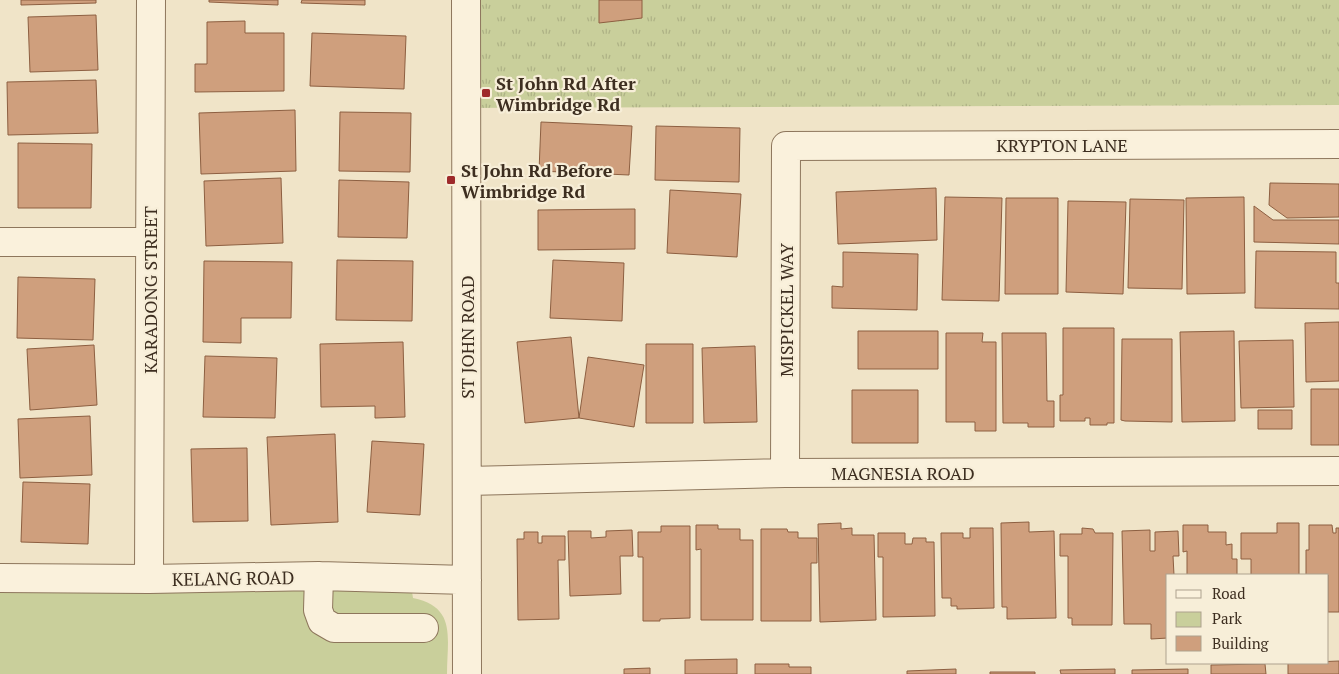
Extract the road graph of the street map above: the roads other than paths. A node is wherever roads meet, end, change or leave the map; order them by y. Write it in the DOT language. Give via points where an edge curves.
graph roads {
  1 [pos="150,0"];
  2 [pos="466,0"];
  3 [pos="1339,144"];
  4 [pos="786,146"];
  5 [pos="0,242"];
  6 [pos="150,242"];
  7 [pos="1339,471"];
  8 [pos="785,473"];
  9 [pos="467,481"];
  10 [pos="319,576"];
  11 [pos="0,578"];
  12 [pos="149,579"];
  13 [pos="466,580"];
  14 [pos="424,628"];
  15 [pos="467,674"];
  1 -- 6 [label="street, KARADONG STREET"];
  2 -- 9 [label="street, ST JOHN ROAD"];
  3 -- 4 [label="street, KRYPTON LANE"];
  4 -- 8 [label="street, MISPICKEL WAY"];
  5 -- 6 [label="street"];
  6 -- 12 [label="street, KARADONG STREET"];
  7 -- 8 [label="street, MAGNESIA ROAD"];
  8 -- 9 [label="street, MAGNESIA ROAD"];
  9 -- 13 [label="street, ST JOHN ROAD"];
  10 -- 12 [label="street, KELANG ROAD"];
  10 -- 13 [label="street, KELANG ROAD"];
  10 -- 14 [label="street" via="318,610 322,621 334,628"];
  11 -- 12 [label="street, KELANG ROAD"];
  13 -- 15 [label="street, ST JOHN ROAD"];
}
